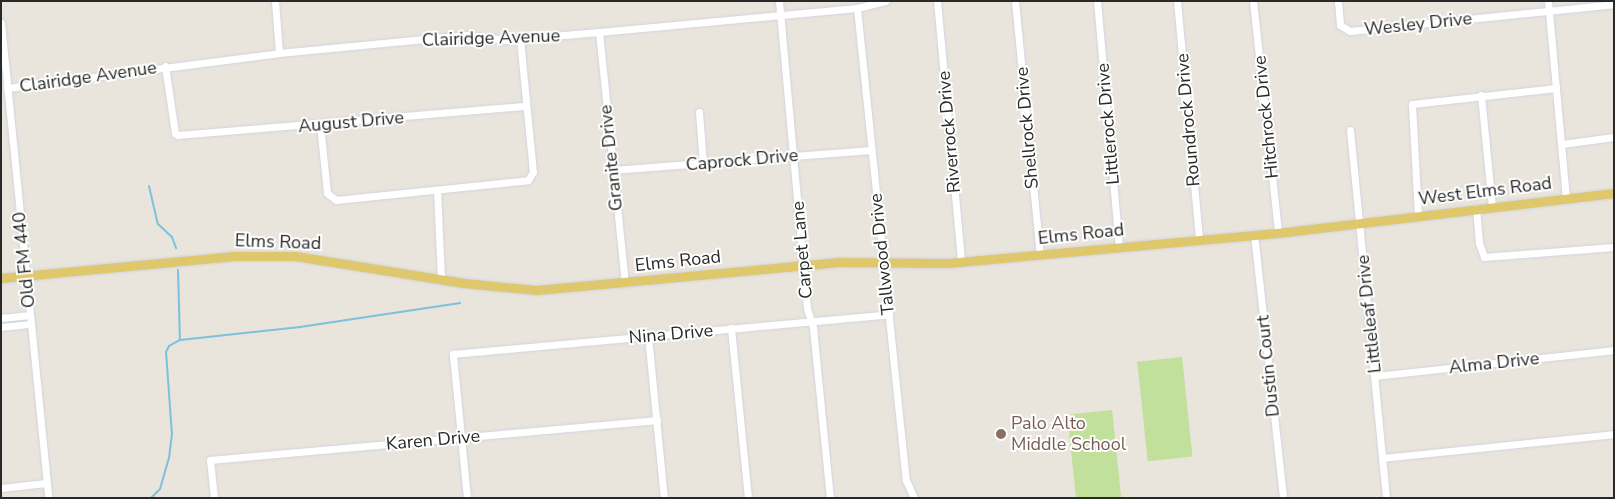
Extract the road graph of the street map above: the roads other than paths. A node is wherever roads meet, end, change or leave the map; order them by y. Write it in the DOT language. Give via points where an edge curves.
graph roads {
  1 [pos="275,1"];
  2 [pos="779,1"];
  3 [pos="885,1"];
  4 [pos="937,1"];
  5 [pos="1015,1"];
  6 [pos="1097,1"];
  7 [pos="1177,1"];
  8 [pos="1253,1"];
  9 [pos="1338,1"];
  10 [pos="1548,1"];
  11 [pos="1614,4"];
  12 [pos="857,8"];
  13 [pos="1549,10"];
  14 [pos="780,14"];
  15 [pos="1,23"];
  16 [pos="599,32"];
  17 [pos="520,39"];
  18 [pos="279,53"];
  19 [pos="165,66"];
  20 [pos="7,88"];
  21 [pos="1556,88"];
  22 [pos="1481,95"];
  23 [pos="526,106"];
  24 [pos="699,112"];
  25 [pos="320,125"];
  26 [pos="1350,130"];
  27 [pos="1614,137"];
  28 [pos="1562,144"];
  29 [pos="871,150"];
  30 [pos="794,156"];
  31 [pos="703,164"];
  32 [pos="612,170"];
  33 [pos="437,190"];
  34 [pos="1614,193"];
  35 [pos="1566,198"];
  36 [pos="1492,206"];
  37 [pos="1476,208"];
  38 [pos="1418,216"];
  39 [pos="1359,223"];
  40 [pos="1278,232"];
  41 [pos="1254,234"];
  42 [pos="1199,239"];
  43 [pos="1119,247"];
  44 [pos="1614,247"];
  45 [pos="1040,255"];
  46 [pos="961,262"];
  47 [pos="802,265"];
  48 [pos="884,265"];
  49 [pos="26,275"];
  50 [pos="1,278"];
  51 [pos="441,279"];
  52 [pos="625,283"];
  53 [pos="889,314"];
  54 [pos="30,315"];
  55 [pos="1,318"];
  56 [pos="811,321"];
  57 [pos="31,324"];
  58 [pos="1,328"];
  59 [pos="731,328"];
  60 [pos="648,336"];
  61 [pos="1614,350"];
  62 [pos="1375,376"];
  63 [pos="657,420"];
  64 [pos="1614,434"];
  65 [pos="461,438"];
  66 [pos="1382,458"];
  67 [pos="46,483"];
  68 [pos="1,488"];
  69 [pos="48,498"];
  70 [pos="214,498"];
  71 [pos="467,498"];
  72 [pos="664,498"];
  73 [pos="748,498"];
  74 [pos="830,498"];
  75 [pos="914,498"];
  76 [pos="1283,498"];
  77 [pos="1386,498"];
  1 -- 18 [label="street"];
  2 -- 14 [label="street, Carpet Lane"];
  3 -- 12 [label="street, Clairidge Avenue"];
  4 -- 46 [label="street, Riverrock Drive"];
  5 -- 45 [label="street, Shellrock Drive"];
  6 -- 43 [label="street, Littlerock Drive"];
  7 -- 42 [label="street, Roundrock Drive"];
  8 -- 40 [label="street, Hitchrock Drive"];
  9 -- 13 [label="street, Wesley Drive" via="1342,29 1350,31"];
  10 -- 13 [label="street"];
  11 -- 13 [label="street, Wesley Drive"];
  12 -- 14 [label="street, Clairidge Avenue"];
  12 -- 29 [label="street, Tallwood Drive"];
  13 -- 21 [label="street"];
  14 -- 16 [label="street, Clairidge Avenue"];
  14 -- 30 [label="street, Carpet Lane"];
  15 -- 20 [label="street, Old FM 440"];
  16 -- 17 [label="street, Clairidge Avenue"];
  16 -- 32 [label="street, Granite Drive"];
  17 -- 18 [label="street, Clairidge Avenue" via="466,35"];
  17 -- 23 [label="street"];
  18 -- 19 [label="street, Clairidge Avenue"];
  19 -- 20 [label="street, Clairidge Avenue"];
  19 -- 25 [label="street, August Drive" via="176,135"];
  20 -- 49 [label="street, Old FM 440"];
  21 -- 22 [label="street"];
  21 -- 28 [label="street"];
  22 -- 36 [label="street"];
  22 -- 38 [label="street" via="1412,104"];
  23 -- 25 [label="street, August Drive"];
  23 -- 33 [label="street" via="533,172 529,179"];
  24 -- 31 [label="street"];
  25 -- 33 [label="street" via="328,196 336,200"];
  26 -- 39 [label="street, Littleleaf Drive"];
  27 -- 28 [label="street"];
  28 -- 35 [label="street"];
  29 -- 30 [label="street, Caprock Drive"];
  29 -- 48 [label="street, Tallwood Drive"];
  30 -- 31 [label="street, Caprock Drive"];
  30 -- 47 [label="street, Carpet Lane"];
  31 -- 32 [label="street, Caprock Drive"];
  32 -- 52 [label="street, Granite Drive"];
  33 -- 51 [label="street"];
  34 -- 35 [label="main road, West Elms Road"];
  35 -- 36 [label="main road, West Elms Road"];
  36 -- 37 [label="main road, West Elms Road"];
  37 -- 38 [label="main road, West Elms Road"];
  37 -- 44 [label="street" via="1479,243 1484,257"];
  38 -- 39 [label="main road, West Elms Road"];
  39 -- 40 [label="main road, Elms Road"];
  39 -- 62 [label="street, Littleleaf Drive"];
  40 -- 41 [label="main road, Elms Road"];
  41 -- 42 [label="main road, Elms Road"];
  41 -- 76 [label="street, Dustin Court"];
  42 -- 43 [label="main road, Elms Road"];
  43 -- 45 [label="main road, Elms Road"];
  45 -- 46 [label="main road, Elms Road"];
  46 -- 48 [label="main road, Elms Road"];
  47 -- 48 [label="main road, Elms Road" via="862,261"];
  47 -- 52 [label="main road, Elms Road"];
  47 -- 56 [label="street, Carpet Lane"];
  48 -- 53 [label="street, Tallwood Drive"];
  49 -- 50 [label="main road, Elms Road"];
  49 -- 51 [label="main road, Elms Road" via="232,256 296,256"];
  49 -- 54 [label="street, Old FM 440"];
  51 -- 52 [label="main road, Elms Road" via="537,290"];
  53 -- 56 [label="street, Nina Drive"];
  53 -- 75 [label="street, Tallwood Drive" via="906,480"];
  54 -- 55 [label="street"];
  54 -- 57 [label="street, Old FM 440"];
  56 -- 59 [label="street, Nina Drive"];
  56 -- 74 [label="street, Carpet Lane"];
  57 -- 58 [label="street"];
  57 -- 67 [label="street, Old FM 440"];
  59 -- 60 [label="street, Nina Drive"];
  59 -- 73 [label="street"];
  60 -- 63 [label="street"];
  60 -- 65 [label="street, Nina Drive" via="452,354"];
  61 -- 62 [label="street, Alma Drive"];
  62 -- 66 [label="street, Littleleaf Drive"];
  63 -- 65 [label="street, Karen Drive"];
  63 -- 72 [label="street"];
  64 -- 66 [label="street"];
  65 -- 70 [label="street, Karen Drive" via="210,460"];
  65 -- 71 [label="street"];
  66 -- 77 [label="street, Littleleaf Drive"];
  67 -- 68 [label="street"];
  67 -- 69 [label="street, Old FM 440"];
}
